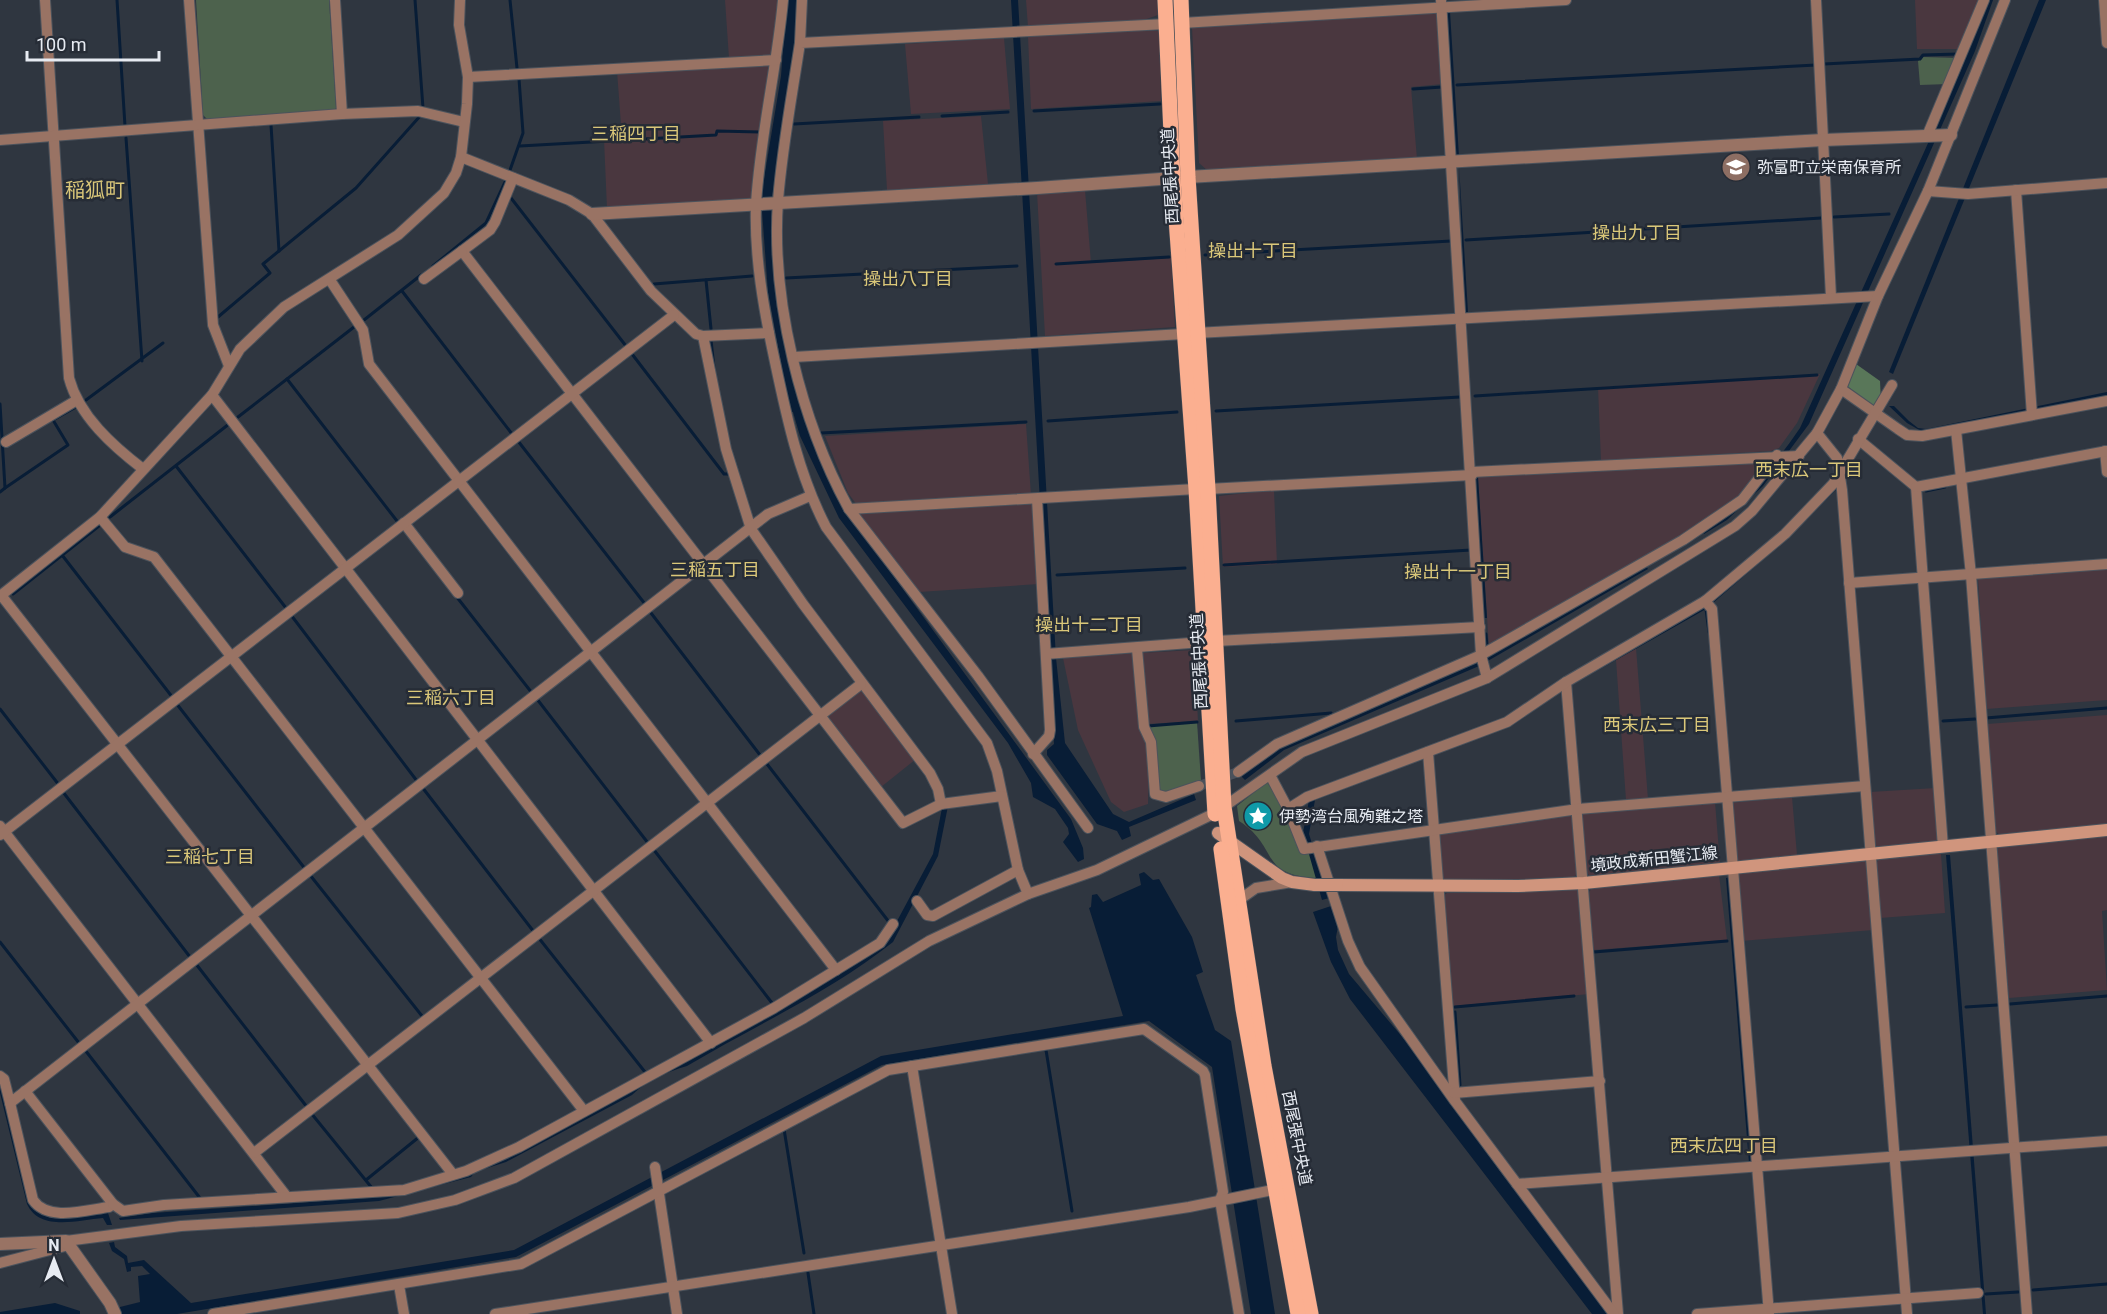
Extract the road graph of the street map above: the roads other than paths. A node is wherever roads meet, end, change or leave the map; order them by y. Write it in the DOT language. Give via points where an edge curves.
graph roads {
  1 [pos="45,0"];
  2 [pos="189,0"];
  3 [pos="335,0"];
  4 [pos="460,0"];
  5 [pos="783,0"];
  6 [pos="802,0"];
  7 [pos="1165,0"];
  8 [pos="1181,0"];
  9 [pos="1566,0"];
  10 [pos="1815,0"];
  11 [pos="1984,0"];
  12 [pos="2005,0"];
  13 [pos="2104,0"];
  14 [pos="1441,4"];
  15 [pos="1174,23"];
  16 [pos="2107,43"];
  17 [pos="800,44"];
  18 [pos="776,60"];
  19 [pos="468,77"];
  20 [pos="342,114"];
  21 [pos="464,122"];
  22 [pos="198,126"];
  23 [pos="54,136"];
  24 [pos="1939,136"];
  25 [pos="0,140"];
  26 [pos="1823,140"];
  27 [pos="461,157"];
  28 [pos="1451,162"];
  29 [pos="1180,177"];
  30 [pos="513,178"];
  31 [pos="2107,183"];
  32 [pos="2016,190"];
  33 [pos="1928,191"];
  34 [pos="777,202"];
  35 [pos="759,204"];
  36 [pos="592,214"];
  37 [pos="462,251"];
  38 [pos="424,279"];
  39 [pos="330,280"];
  40 [pos="1873,296"];
  41 [pos="1831,297"];
  42 [pos="674,315"];
  43 [pos="1462,319"];
  44 [pos="769,333"];
  45 [pos="1190,333"];
  46 [pos="703,336"];
  47 [pos="794,357"];
  48 [pos="229,366"];
  49 [pos="1892,385"];
  50 [pos="1841,389"];
  51 [pos="572,393"];
  52 [pos="212,394"];
  53 [pos="78,400"];
  54 [pos="2107,401"];
  55 [pos="2032,410"];
  56 [pos="1875,413"];
  57 [pos="1956,430"];
  58 [pos="1817,433"];
  59 [pos="1858,439"];
  60 [pos="6,442"];
  61 [pos="2106,451"];
  62 [pos="1777,455"];
  63 [pos="1794,456"];
  64 [pos="143,469"];
  65 [pos="2107,472"];
  66 [pos="1472,473"];
  67 [pos="1840,477"];
  68 [pos="1963,478"];
  69 [pos="459,480"];
  70 [pos="1202,489"];
  71 [pos="1915,493"];
  72 [pos="810,496"];
  73 [pos="1037,499"];
  74 [pos="849,509"];
  75 [pos="100,517"];
  76 [pos="404,523"];
  77 [pos="1721,524"];
  78 [pos="751,529"];
  79 [pos="705,564"];
  80 [pos="2107,564"];
  81 [pos="345,569"];
  82 [pos="1971,574"];
  83 [pos="1923,578"];
  84 [pos="1849,583"];
  85 [pos="458,593"];
  86 [pos="1,596"];
  87 [pos="1709,605"];
  88 [pos="1480,627"];
  89 [pos="1209,642"];
  90 [pos="1137,649"];
  91 [pos="591,652"];
  92 [pos="1047,654"];
  93 [pos="1481,655"];
  94 [pos="232,656"];
  95 [pos="1486,672"];
  96 [pos="861,684"];
  97 [pos="1568,685"];
  98 [pos="820,716"];
  99 [pos="478,740"];
  100 [pos="117,744"];
  101 [pos="1033,754"];
  102 [pos="1429,756"];
  103 [pos="1238,772"];
  104 [pos="1270,775"];
  105 [pos="1199,786"];
  106 [pos="1864,786"];
  107 [pos="1002,796"];
  108 [pos="1727,797"];
  109 [pos="707,803"];
  110 [pos="941,804"];
  111 [pos="1288,809"];
  112 [pos="1578,809"];
  113 [pos="1219,810"];
  114 [pos="363,828"];
  115 [pos="1088,828"];
  116 [pos="1436,829"];
  117 [pos="2107,830"];
  118 [pos="2,831"];
  119 [pos="1224,837"];
  120 [pos="1991,842"];
  121 [pos="1317,846"];
  122 [pos="1943,847"];
  123 [pos="1871,854"];
  124 [pos="1731,868"];
  125 [pos="1018,870"];
  126 [pos="1292,882"];
  127 [pos="1584,883"];
  128 [pos="1440,887"];
  129 [pos="594,891"];
  130 [pos="1028,894"];
  131 [pos="1239,900"];
  132 [pos="917,901"];
  133 [pos="250,916"];
  134 [pos="893,924"];
  135 [pos="836,970"];
  136 [pos="480,979"];
  137 [pos="137,1003"];
  138 [pos="711,1043"];
  139 [pos="368,1066"];
  140 [pos="912,1066"];
  141 [pos="0,1076"];
  142 [pos="1600,1082"];
  143 [pos="25,1091"];
  144 [pos="1454,1097"];
  145 [pos="10,1103"];
  146 [pos="584,1111"];
  147 [pos="2107,1141"];
  148 [pos="2013,1148"];
  149 [pos="254,1153"];
  150 [pos="1895,1156"];
  151 [pos="655,1167"];
  152 [pos="1757,1167"];
  153 [pos="452,1173"];
  154 [pos="1607,1178"];
  155 [pos="1517,1184"];
  156 [pos="1277,1189"];
  157 [pos="658,1192"];
  158 [pos="287,1197"];
  159 [pos="1223,1199"];
  160 [pos="113,1204"];
  161 [pos="68,1243"];
  162 [pos="0,1244"];
  163 [pos="940,1246"];
  164 [pos="0,1263"];
  165 [pos="672,1285"];
  166 [pos="399,1286"];
  167 [pos="1978,1293"];
  168 [pos="1906,1299"];
  169 [pos="112,1309"];
  170 [pos="1769,1311"];
  171 [pos="213,1314"];
  172 [pos="404,1314"];
  173 [pos="495,1314"];
  174 [pos="677,1314"];
  175 [pos="951,1314"];
  176 [pos="1239,1314"];
  177 [pos="1298,1314"];
  178 [pos="1311,1314"];
  179 [pos="1616,1314"];
  180 [pos="1697,1314"];
  181 [pos="1907,1314"];
  182 [pos="2027,1314"];
  1 -- 23 [label="street"];
  2 -- 22 [label="street"];
  3 -- 20 [label="street"];
  4 -- 19 [label="street" via="459,25"];
  5 -- 18 [label="street"];
  6 -- 17 [label="street"];
  7 -- 15 [label="main road, 西尾張中央道"];
  8 -- 15 [label="main road, 西尾張中央道"];
  9 -- 14 [label="street"];
  10 -- 26 [label="street"];
  11 -- 24 [label="street"];
  12 -- 24 [label="street"];
  13 -- 16 [label="street"];
  14 -- 15 [label="street"];
  14 -- 28 [label="street"];
  15 -- 17 [label="street"];
  15 -- 29 [label="main road, 西尾張中央道"];
  17 -- 34 [label="street"];
  18 -- 19 [label="street"];
  18 -- 35 [label="street"];
  19 -- 21 [label="street"];
  20 -- 21 [label="street" via="418,111"];
  20 -- 22 [label="street"];
  21 -- 27 [label="street"];
  22 -- 23 [label="street"];
  22 -- 48 [label="street" via="213,325"];
  23 -- 25 [label="street"];
  23 -- 53 [label="street" via="69,378"];
  24 -- 26 [label="street"];
  24 -- 33 [label="street"];
  26 -- 28 [label="street"];
  26 -- 41 [label="street"];
  27 -- 30 [label="street"];
  27 -- 39 [label="street" via="444,193 398,235"];
  28 -- 29 [label="street"];
  28 -- 43 [label="street"];
  29 -- 34 [label="street"];
  29 -- 45 [label="main road, 西尾張中央道"];
  30 -- 36 [label="street" via="569,200"];
  30 -- 37 [label="street" via="495,222"];
  31 -- 32 [label="street"];
  32 -- 33 [label="street" via="1964,194"];
  32 -- 55 [label="street"];
  33 -- 40 [label="street"];
  34 -- 35 [label="street"];
  34 -- 47 [label="street" via="781,288"];
  35 -- 36 [label="street"];
  35 -- 44 [label="street" via="760,276"];
  36 -- 42 [label="street" via="631,267"];
  37 -- 38 [label="street"];
  37 -- 51 [label="street"];
  39 -- 48 [label="street" via="284,307 240,349"];
  39 -- 69 [label="street" via="363,330 369,364"];
  40 -- 41 [label="street"];
  40 -- 50 [label="street"];
  41 -- 43 [label="street"];
  42 -- 46 [label="street"];
  42 -- 51 [label="street"];
  43 -- 45 [label="street"];
  43 -- 66 [label="street"];
  44 -- 46 [label="street"];
  44 -- 72 [label="street"];
  45 -- 47 [label="street"];
  45 -- 70 [label="main road, 西尾張中央道"];
  46 -- 78 [label="street" via="726,449"];
  47 -- 74 [label="street" via="814,434"];
  48 -- 52 [label="street"];
  49 -- 56 [label="street"];
  50 -- 56 [label="street"];
  50 -- 58 [label="street"];
  51 -- 69 [label="street"];
  51 -- 79 [label="street"];
  52 -- 64 [label="street"];
  52 -- 81 [label="street"];
  53 -- 60 [label="street"];
  53 -- 64 [label="street" via="117,449"];
  54 -- 55 [label="street"];
  55 -- 57 [label="street"];
  56 -- 57 [label="street" via="1914,436"];
  56 -- 59 [label="street"];
  57 -- 68 [label="street"];
  58 -- 63 [label="street"];
  58 -- 67 [label="street" via="1837,458"];
  59 -- 67 [label="street"];
  59 -- 71 [label="street"];
  61 -- 65 [label="street"];
  61 -- 68 [label="street"];
  62 -- 63 [label="street"];
  62 -- 66 [label="street"];
  62 -- 77 [label="street"];
  63 -- 77 [label="street" via="1752,511"];
  64 -- 75 [label="street"];
  66 -- 70 [label="street"];
  66 -- 88 [label="street"];
  67 -- 84 [label="street"];
  67 -- 87 [label="street"];
  68 -- 71 [label="street"];
  68 -- 82 [label="street"];
  69 -- 76 [label="street"];
  69 -- 91 [label="street"];
  70 -- 73 [label="street"];
  70 -- 89 [label="main road, 西尾張中央道"];
  71 -- 83 [label="street"];
  72 -- 78 [label="street" via="768,514"];
  72 -- 107 [label="street" via="826,527 987,743"];
  73 -- 74 [label="street"];
  73 -- 92 [label="street"];
  74 -- 101 [label="street"];
  75 -- 86 [label="street"];
  75 -- 94 [label="street" via="125,547 154,557"];
  76 -- 81 [label="street"];
  76 -- 85 [label="street"];
  77 -- 93 [label="street" via="1683,540"];
  77 -- 95 [label="street"];
  78 -- 79 [label="street"];
  78 -- 96 [label="street"];
  79 -- 91 [label="street"];
  79 -- 98 [label="street"];
  80 -- 82 [label="street"];
  81 -- 94 [label="street"];
  81 -- 99 [label="street"];
  82 -- 83 [label="street"];
  82 -- 120 [label="street"];
  83 -- 84 [label="street"];
  83 -- 122 [label="street"];
  84 -- 106 [label="street"];
  86 -- 100 [label="street"];
  87 -- 97 [label="street"];
  87 -- 108 [label="street"];
  88 -- 89 [label="street"];
  88 -- 93 [label="street"];
  89 -- 90 [label="street"];
  89 -- 113 [label="main road, 西尾張中央道"];
  90 -- 92 [label="street"];
  90 -- 105 [label="street" via="1155,794 1166,797"];
  91 -- 99 [label="street"];
  91 -- 109 [label="street"];
  92 -- 101 [label="street" via="1049,736"];
  93 -- 95 [label="street"];
  93 -- 103 [label="street" via="1277,744"];
  94 -- 100 [label="street"];
  94 -- 114 [label="street"];
  95 -- 104 [label="street" via="1302,752"];
  96 -- 98 [label="street"];
  96 -- 110 [label="street" via="930,773"];
  97 -- 102 [label="street" via="1507,722"];
  97 -- 112 [label="street"];
  98 -- 109 [label="street"];
  98 -- 110 [label="street" via="903,823"];
  99 -- 114 [label="street"];
  99 -- 129 [label="street"];
  100 -- 118 [label="street"];
  100 -- 133 [label="street"];
  101 -- 115 [label="street"];
  102 -- 111 [label="street" via="1307,797"];
  102 -- 116 [label="street"];
  104 -- 111 [label="street"];
  104 -- 113 [label="street"];
  106 -- 108 [label="street"];
  106 -- 123 [label="street"];
  107 -- 110 [label="street"];
  107 -- 125 [label="street"];
  108 -- 112 [label="street"];
  108 -- 124 [label="street"];
  109 -- 129 [label="street"];
  109 -- 135 [label="street"];
  111 -- 121 [label="street" via="1304,849"];
  112 -- 116 [label="street"];
  112 -- 127 [label="street"];
  113 -- 119 [label="main road, 西尾張中央道"];
  113 -- 130 [label="street" via="1096,870"];
  114 -- 133 [label="street"];
  114 -- 136 [label="street"];
  116 -- 121 [label="street"];
  116 -- 128 [label="street"];
  117 -- 120 [label="main road, 境政成新田蟹江線"];
  118 -- 137 [label="street"];
  119 -- 126 [label="main road, 境政成新田蟹江線"];
  119 -- 131 [label="main road, 西尾張中央道"];
  119 -- 156 [label="main road, 西尾張中央道" via="1243,1009"];
  120 -- 122 [label="main road, 境政成新田蟹江線"];
  120 -- 148 [label="street"];
  121 -- 144 [label="street" via="1360,967"];
  122 -- 123 [label="main road, 境政成新田蟹江線"];
  123 -- 124 [label="main road, 境政成新田蟹江線"];
  123 -- 150 [label="street"];
  124 -- 127 [label="main road, 境政成新田蟹江線"];
  124 -- 152 [label="street"];
  125 -- 130 [label="street"];
  125 -- 132 [label="street" via="933,916 927,915"];
  126 -- 128 [label="main road, 境政成新田蟹江線, bridge"];
  126 -- 131 [label="street" via="1256,888"];
  127 -- 128 [label="main road, 境政成新田蟹江線"];
  127 -- 142 [label="street"];
  128 -- 144 [label="street"];
  129 -- 136 [label="street"];
  129 -- 138 [label="street"];
  130 -- 161 [label="street" via="929,941 804,1018 514,1178 454,1200 398,1213 181,1226"];
  131 -- 156 [label="main road, 西尾張中央道" via="1264,1066"];
  133 -- 137 [label="street"];
  133 -- 139 [label="street"];
  134 -- 135 [label="street" via="880,943"];
  135 -- 138 [label="street"];
  136 -- 139 [label="street"];
  136 -- 146 [label="street"];
  137 -- 143 [label="street"];
  137 -- 149 [label="street"];
  138 -- 146 [label="street"];
  139 -- 149 [label="street"];
  139 -- 153 [label="street"];
  140 -- 157 [label="street" via="888,1070"];
  140 -- 159 [label="street" via="1144,1029 1203,1071"];
  140 -- 163 [label="street"];
  141 -- 145 [label="street"];
  142 -- 144 [label="street"];
  142 -- 154 [label="street"];
  143 -- 145 [label="street"];
  143 -- 160 [label="street"];
  144 -- 155 [label="street"];
  145 -- 160 [label="street" via="38,1208 52,1213 109,1208"];
  146 -- 153 [label="street" via="519,1147 466,1171"];
  147 -- 148 [label="street"];
  148 -- 150 [label="street"];
  148 -- 182 [label="street"];
  149 -- 158 [label="street"];
  150 -- 152 [label="street"];
  150 -- 168 [label="street"];
  151 -- 157 [label="street"];
  152 -- 154 [label="street"];
  152 -- 170 [label="street"];
  153 -- 158 [label="street" via="404,1190"];
  154 -- 155 [label="street"];
  154 -- 179 [label="street"];
  155 -- 179 [label="street"];
  156 -- 159 [label="street"];
  156 -- 177 [label="main road, 西尾張中央道"];
  156 -- 178 [label="main road, 西尾張中央道"];
  157 -- 165 [label="street"];
  157 -- 166 [label="street" via="521,1264"];
  158 -- 160 [label="street" via="123,1210"];
  159 -- 163 [label="street"];
  159 -- 176 [label="street"];
  161 -- 162 [label="street"];
  161 -- 164 [label="street"];
  161 -- 169 [label="street"];
  163 -- 165 [label="street"];
  163 -- 175 [label="street"];
  165 -- 173 [label="street"];
  165 -- 174 [label="street"];
  166 -- 171 [label="street"];
  166 -- 172 [label="street"];
  167 -- 168 [label="street"];
  168 -- 170 [label="street"];
  168 -- 181 [label="street"];
  170 -- 180 [label="street"];
}
